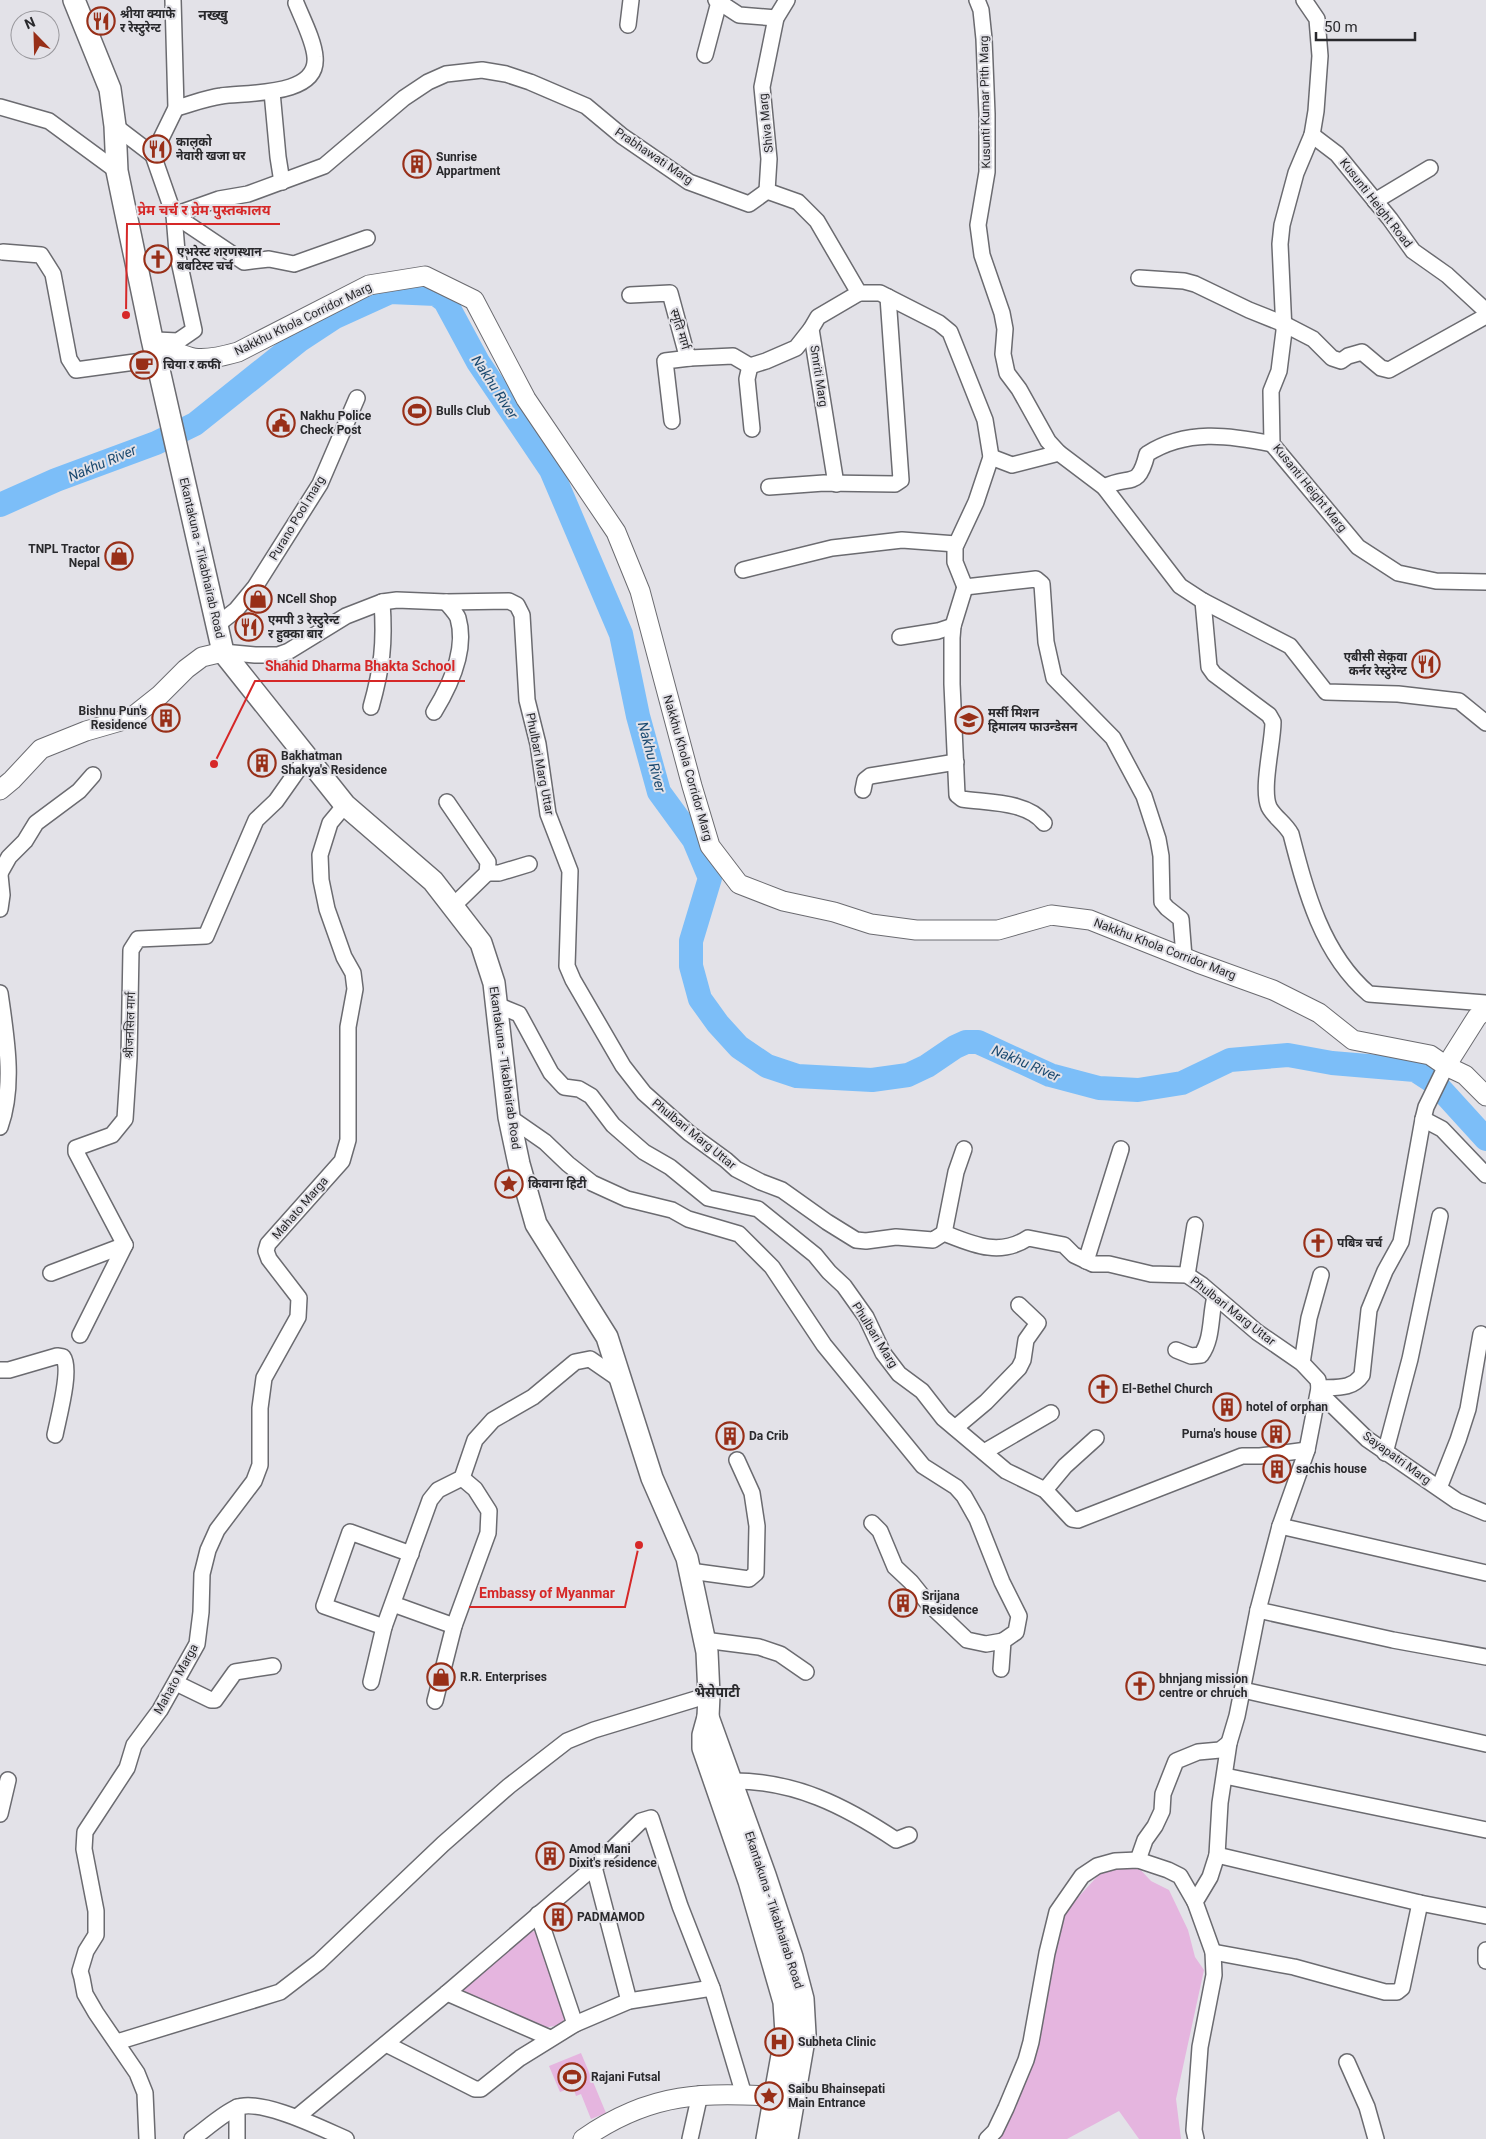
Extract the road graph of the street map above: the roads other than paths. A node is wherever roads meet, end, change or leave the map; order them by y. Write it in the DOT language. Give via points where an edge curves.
graph roads {
  1 [pos="74,0"];
  2 [pos="173,0"];
  3 [pos="631,0"];
  4 [pos="787,0"];
  5 [pos="977,0"];
  6 [pos="1304,0"];
  7 [pos="717,1"];
  8 [pos="296,2"];
  9 [pos="776,18"];
  10 [pos="628,25"];
  11 [pos="705,55"];
  12 [pos="272,92"];
  13 [pos="0,106"];
  14 [pos="176,108"];
  15 [pos="115,126"];
  16 [pos="1312,135"];
  17 [pos="153,155"];
  18 [pos="1430,168"];
  19 [pos="117,171"];
  20 [pos="282,182"];
  21 [pos="767,192"];
  22 [pos="1375,201"];
  23 [pos="174,215"];
  24 [pos="367,238"];
  25 [pos="3,252"];
  26 [pos="1139,278"];
  27 [pos="860,293"];
  28 [pos="630,295"];
  29 [pos="888,297"];
  30 [pos="1486,310"];
  31 [pos="1486,316"];
  32 [pos="1284,324"];
  33 [pos="811,329"];
  34 [pos="154,349"];
  35 [pos="690,358"];
  36 [pos="750,366"];
  37 [pos="357,398"];
  38 [pos="672,421"];
  39 [pos="752,429"];
  40 [pos="1272,444"];
  41 [pos="1059,453"];
  42 [pos="991,457"];
  43 [pos="836,484"];
  44 [pos="769,487"];
  45 [pos="1104,487"];
  46 [pos="956,544"];
  47 [pos="743,570"];
  48 [pos="1486,582"];
  49 [pos="965,587"];
  50 [pos="1203,601"];
  51 [pos="382,602"];
  52 [pos="446,602"];
  53 [pos="217,624"];
  54 [pos="953,626"];
  55 [pos="900,637"];
  56 [pos="223,652"];
  57 [pos="370,707"];
  58 [pos="434,712"];
  59 [pos="1486,723"];
  60 [pos="307,757"];
  61 [pos="956,762"];
  62 [pos="93,774"];
  63 [pos="0,790"];
  64 [pos="863,790"];
  65 [pos="447,802"];
  66 [pos="345,805"];
  67 [pos="1044,823"];
  68 [pos="529,864"];
  69 [pos="487,873"];
  70 [pos="0,874"];
  71 [pos="452,906"];
  72 [pos="0,909"];
  73 [pos="1184,957"];
  74 [pos="0,993"];
  75 [pos="1486,1003"];
  76 [pos="497,1005"];
  77 [pos="1486,1009"];
  78 [pos="1444,1070"];
  79 [pos="1486,1096"];
  80 [pos="1425,1113"];
  81 [pos="509,1117"];
  82 [pos="0,1127"];
  83 [pos="964,1149"];
  84 [pos="1121,1149"];
  85 [pos="1486,1174"];
  86 [pos="1440,1216"];
  87 [pos="1195,1225"];
  88 [pos="944,1233"];
  89 [pos="125,1245"];
  90 [pos="1086,1261"];
  91 [pos="51,1273"];
  92 [pos="1187,1274"];
  93 [pos="1321,1275"];
  94 [pos="1215,1296"];
  95 [pos="1019,1304"];
  96 [pos="1481,1334"];
  97 [pos="80,1335"];
  98 [pos="1176,1350"];
  99 [pos="1302,1363"];
  100 [pos="0,1370"];
  101 [pos="619,1379"];
  102 [pos="1319,1384"];
  103 [pos="1051,1413"];
  104 [pos="955,1428"];
  105 [pos="55,1435"];
  106 [pos="1096,1438"];
  107 [pos="1307,1450"];
  108 [pos="984,1452"];
  109 [pos="1385,1453"];
  110 [pos="736,1460"];
  111 [pos="462,1478"];
  112 [pos="1439,1488"];
  113 [pos="1045,1490"];
  114 [pos="1486,1513"];
  115 [pos="872,1523"];
  116 [pos="1280,1526"];
  117 [pos="411,1554"];
  118 [pos="690,1571"];
  119 [pos="1486,1573"];
  120 [pos="393,1604"];
  121 [pos="1258,1610"];
  122 [pos="454,1626"];
  123 [pos="384,1627"];
  124 [pos="704,1640"];
  125 [pos="1003,1641"];
  126 [pos="1486,1657"];
  127 [pos="273,1666"];
  128 [pos="1001,1668"];
  129 [pos="806,1672"];
  130 [pos="371,1682"];
  131 [pos="176,1683"];
  132 [pos="1243,1690"];
  133 [pos="709,1695"];
  134 [pos="435,1701"];
  135 [pos="708,1717"];
  136 [pos="1229,1743"];
  137 [pos="1486,1744"];
  138 [pos="1225,1776"];
  139 [pos="8,1780"];
  140 [pos="731,1781"];
  141 [pos="0,1814"];
  142 [pos="1486,1830"];
  143 [pos="909,1835"];
  144 [pos="1217,1855"];
  145 [pos="1138,1860"];
  146 [pos="594,1867"];
  147 [pos="757,1878"];
  148 [pos="1196,1902"];
  149 [pos="1420,1903"];
  150 [pos="538,1914"];
  151 [pos="1486,1916"];
  152 [pos="1486,1950"];
  153 [pos="1213,1952"];
  154 [pos="1486,1961"];
  155 [pos="712,1988"];
  156 [pos="447,1993"];
  157 [pos="629,2001"];
  158 [pos="575,2024"];
  159 [pos="550,2038"];
  160 [pos="117,2042"];
  161 [pos="386,2044"];
  162 [pos="1347,2062"];
  163 [pos="700,2094"];
  164 [pos="744,2094"];
  165 [pos="785,2097"];
  166 [pos="237,2107"];
  167 [pos="297,2117"];
  168 [pos="147,2139"];
  169 [pos="192,2139"];
  170 [pos="237,2139"];
  171 [pos="346,2139"];
  172 [pos="583,2139"];
  173 [pos="690,2139"];
  174 [pos="767,2139"];
  175 [pos="787,2139"];
  176 [pos="987,2139"];
  177 [pos="1196,2139"];
  178 [pos="1376,2139"];
  1 -- 15 [label="main road" via="110,89"];
  2 -- 14 [label="street"];
  3 -- 10 [label="street"];
  4 -- 9 [label="street, Shiva Marg"];
  5 -- 41 [label="street, Kusunti Kumar Pith Marg" via="984,39 988,114 987,172 978,225 982,255 1002,313 1005,329 1002,354 1007,373 1048,441"];
  6 -- 16 [label="street, Kusanti Height Marg" via="1317,19 1320,56"];
  7 -- 9 [label="street" via="740,15"];
  7 -- 11 [label="street"];
  8 -- 12 [label="street" via="316,59 311,74 304,81"];
  9 -- 21 [label="street, Shiva Marg" via="762,87 769,159"];
  12 -- 14 [label="street" via="220,96"];
  12 -- 20 [label="street"];
  13 -- 19 [label="street" via="49,121"];
  14 -- 17 [label="street"];
  15 -- 17 [label="street"];
  15 -- 19 [label="main road"];
  16 -- 22 [label="street, Kusunti Height Road" via="1337,154"];
  16 -- 32 [label="street, Kusanti Height Marg" via="1296,173 1282,225"];
  17 -- 23 [label="street"];
  18 -- 22 [label="street"];
  19 -- 34 [label="main road"];
  20 -- 21 [label="street, Prabhawati Marg" via="324,166 404,98 428,82 446,74 482,70 530,82 586,106 622,136 689,182 749,204"];
  20 -- 23 [label="street, Prabhawati Marg"];
  21 -- 27 [label="street" via="798,202 817,221"];
  22 -- 30 [label="street, Kusunti Height Road" via="1413,251 1447,275"];
  23 -- 24 [label="street" via="244,262 269,259 294,264"];
  23 -- 34 [label="street" via="177,252 194,330 178,341"];
  25 -- 34 [label="street" via="41,255 54,274 69,358 76,370"];
  26 -- 32 [label="street" via="1195,284"];
  27 -- 29 [label="street" via="880,293"];
  27 -- 33 [label="street, Smriti Marg" via="818,317"];
  28 -- 35 [label="street, स्मृति मार्ग" via="670,294"];
  29 -- 42 [label="street" via="950,332 984,420"];
  29 -- 43 [label="street" via="901,480 895,484"];
  31 -- 32 [label="street" via="1389,370 1362,352 1341,361 1332,358 1313,339"];
  32 -- 40 [label="street, Kusanti Height Marg" via="1279,371 1271,391"];
  33 -- 36 [label="street" via="796,348"];
  33 -- 43 [label="street, Smriti Marg"];
  34 -- 53 [label="main road, Ekantakuna - Tikabhairab Road"];
  34 -- 73 [label="street, Nakkhu Khola Corridor Marg" via="196,360 218,358 238,352 369,285 425,276 474,300 526,398 616,532 640,591 710,846 739,884 783,901 871,924 916,930 998,930 1051,914 1090,920"];
  35 -- 36 [label="street, स्मृति मार्ग" via="733,356"];
  35 -- 38 [label="street" via="665,361"];
  36 -- 39 [label="street" via="747,379"];
  37 -- 53 [label="street, Purano Pool marg" via="320,484 255,587 236,610"];
  40 -- 45 [label="street" via="1201,435 1159,446 1147,454 1140,475"];
  40 -- 48 [label="street, Kusanti Height Marg" via="1358,547 1398,573 1436,581"];
  41 -- 42 [label="street" via="1012,465"];
  41 -- 45 [label="street, Kusunti Kumar Pith Marg"];
  42 -- 46 [label="street" via="976,502"];
  43 -- 44 [label="street"];
  45 -- 50 [label="street, Kusunti Kumar Pith Marg" via="1180,586"];
  46 -- 47 [label="street" via="902,540 832,548"];
  46 -- 49 [label="street" via="955,562"];
  49 -- 54 [label="street"];
  49 -- 73 [label="street" via="1036,579 1042,584 1046,642 1054,678 1113,738 1144,796 1161,856 1162,902 1181,919"];
  50 -- 59 [label="street, Kusunti Kumar Pith Marg" via="1290,646 1326,692 1398,694 1459,702"];
  50 -- 75 [label="street" via="1209,667 1269,714 1273,722 1266,797 1273,813 1291,834 1315,915 1342,965 1369,994"];
  51 -- 52 [label="street"];
  51 -- 56 [label="street" via="346,616 278,655"];
  51 -- 57 [label="street" via="381,671"];
  52 -- 58 [label="street" via="458,617 460,640 455,673"];
  52 -- 88 [label="street, Phulbari Marg Uttar" via="509,601 522,615 528,700 548,814 570,871 567,966 623,1066 644,1093 736,1169 782,1190 856,1240 896,1237 933,1240"];
  53 -- 56 [label="main road, Ekantakuna - Tikabhairab Road"];
  54 -- 55 [label="street"];
  54 -- 61 [label="street"];
  56 -- 60 [label="main road, Ekantakuna - Tikabhairab Road"];
  56 -- 63 [label="street" via="202,657 131,718 41,749"];
  60 -- 66 [label="main road, Ekantakuna - Tikabhairab Road"];
  60 -- 89 [label="street, श्रीजनसिल मार्ग" via="276,802 256,820 206,936 138,939 131,950 125,1119 112,1135 76,1148"];
  61 -- 64 [label="street" via="870,776 864,780"];
  61 -- 67 [label="street" via="957,795 962,799 1024,808 1038,814"];
  62 -- 70 [label="street" via="79,791 36,823"];
  65 -- 69 [label="street" via="488,862"];
  66 -- 71 [label="main road, Ekantakuna - Tikabhairab Road" via="433,881"];
  66 -- 131 [label="street, Mahato Marga" via="330,823 320,855 327,909 353,973 355,989 348,1028 348,1140 342,1161 268,1244 269,1259 299,1298 298,1317 264,1378 260,1408 260,1465 254,1481 217,1530 208,1550 202,1574 197,1644"];
  68 -- 69 [label="street" via="500,873"];
  69 -- 71 [label="street"];
  70 -- 72 [label="street"];
  71 -- 76 [label="main road, Ekantakuna - Tikabhairab Road" via="481,943 494,983"];
  73 -- 78 [label="street, Nakkhu Khola Corridor Marg" via="1280,994 1319,1013 1353,1040 1430,1054"];
  74 -- 82 [label="street" via="8,1071 6,1110"];
  76 -- 81 [label="main road, Ekantakuna - Tikabhairab Road"];
  76 -- 104 [label="street, Phulbari Marg" via="519,1014 551,1073 564,1087 579,1089 591,1096 613,1125 644,1152 670,1167 708,1198 758,1209 815,1255 844,1286 866,1317 883,1353 899,1374 922,1391"];
  77 -- 78 [label="street" via="1477,1017"];
  78 -- 79 [label="street, Nakkhu Khola Corridor Marg" via="1465,1075"];
  78 -- 80 [label="street"];
  80 -- 85 [label="street"];
  80 -- 102 [label="street" via="1401,1242 1369,1310 1362,1375 1350,1386"];
  81 -- 101 [label="main road, Ekantakuna - Tikabhairab Road" via="536,1224 607,1337"];
  81 -- 125 [label="street" via="545,1142 592,1183 627,1199 672,1210 688,1219 739,1234 772,1268 824,1345 924,1466 956,1487 971,1506 1019,1616 1016,1632"];
  83 -- 88 [label="street"];
  84 -- 90 [label="street"];
  86 -- 109 [label="street" via="1410,1360"];
  87 -- 92 [label="street"];
  88 -- 90 [label="street, Phulbari Marg Uttar" via="987,1248 1016,1246 1028,1238 1048,1241 1064,1245"];
  89 -- 91 [label="street"];
  89 -- 97 [label="street"];
  90 -- 92 [label="street, Phulbari Marg Uttar" via="1151,1274"];
  92 -- 94 [label="street, Phulbari Marg Uttar"];
  93 -- 99 [label="street" via="1309,1318"];
  94 -- 98 [label="street" via="1208,1346 1201,1355 1190,1356"];
  94 -- 99 [label="street, Phulbari Marg Uttar" via="1257,1332"];
  95 -- 104 [label="street" via="1038,1323 1026,1340 1019,1368"];
  96 -- 112 [label="street" via="1468,1409"];
  99 -- 102 [label="street, Phulbari Marg Uttar"];
  100 -- 105 [label="street" via="63,1357 66,1373"];
  101 -- 111 [label="street" via="590,1359 575,1362 533,1397 493,1420 475,1440"];
  101 -- 118 [label="main road, Ekantakuna - Tikabhairab Road" via="652,1478"];
  102 -- 107 [label="street"];
  102 -- 109 [label="street, Sayapatri Marg" via="1325,1398"];
  103 -- 108 [label="street"];
  104 -- 108 [label="street, Phulbari Marg"];
  106 -- 113 [label="street" via="1065,1466"];
  107 -- 113 [label="street, Phulbari Marg" via="1242,1456 1078,1520 1072,1519"];
  107 -- 116 [label="street"];
  108 -- 113 [label="street, Phulbari Marg" via="1006,1471"];
  109 -- 112 [label="street, Sayapatri Marg"];
  110 -- 118 [label="street" via="752,1492 757,1526 756,1573 749,1579"];
  111 -- 117 [label="street" via="438,1490 430,1500"];
  111 -- 122 [label="street" via="475,1489 489,1511 488,1533"];
  112 -- 114 [label="street, Sayapatri Marg" via="1458,1501"];
  115 -- 125 [label="street" via="880,1531 895,1566 967,1640 986,1644"];
  116 -- 119 [label="street"];
  116 -- 121 [label="street"];
  117 -- 120 [label="street"];
  117 -- 123 [label="street" via="350,1532 324,1606"];
  118 -- 124 [label="main road, Ekantakuna - Tikabhairab Road"];
  120 -- 122 [label="street"];
  120 -- 123 [label="street"];
  121 -- 126 [label="street"];
  121 -- 132 [label="street"];
  122 -- 134 [label="street"];
  123 -- 130 [label="street"];
  124 -- 129 [label="street" via="759,1647 780,1654"];
  124 -- 133 [label="main road, Ekantakuna - Tikabhairab Road"];
  125 -- 128 [label="street"];
  127 -- 131 [label="street" via="235,1672 215,1700"];
  131 -- 160 [label="street, Mahato Marga" via="134,1745 127,1768 85,1832 84,1849 96,1912 96,1935 86,1951 80,1971 85,1994"];
  132 -- 136 [label="street"];
  132 -- 137 [label="street"];
  133 -- 135 [label="main road, Ekantakuna - Tikabhairab Road"];
  133 -- 160 [label="street" via="567,1740 443,1844 319,1962 280,1992"];
  135 -- 140 [label="main road, Ekantakuna - Tikabhairab Road"];
  135 -- 147 [label="main road, Ekantakuna - Tikabhairab Road" via="703,1748"];
  136 -- 138 [label="street"];
  136 -- 145 [label="street" via="1220,1750 1198,1752 1176,1761 1163,1794 1162,1811 1145,1840"];
  138 -- 142 [label="street"];
  138 -- 144 [label="street"];
  139 -- 141 [label="street"];
  140 -- 143 [label="street" via="782,1785 838,1804 896,1840"];
  140 -- 147 [label="main road, Ekantakuna - Tikabhairab Road"];
  144 -- 148 [label="street" via="1210,1877"];
  144 -- 149 [label="street"];
  145 -- 148 [label="street" via="1180,1876"];
  145 -- 176 [label="street" via="1097,1866 1082,1876 1057,1912 1026,2060 995,2131"];
  146 -- 150 [label="street"];
  146 -- 155 [label="street" via="640,1821 651,1818"];
  146 -- 157 [label="street"];
  147 -- 165 [label="main road, Ekantakuna - Tikabhairab Road" via="784,2002"];
  148 -- 153 [label="street"];
  149 -- 151 [label="street"];
  149 -- 153 [label="street" via="1402,1988 1396,1992 1385,1992 1294,1967"];
  150 -- 156 [label="street"];
  150 -- 158 [label="street"];
  152 -- 154 [label="street"];
  153 -- 177 [label="street" via="1214,1975 1200,2047"];
  155 -- 157 [label="street"];
  155 -- 164 [label="street"];
  156 -- 159 [label="street"];
  156 -- 161 [label="street"];
  157 -- 158 [label="street"];
  158 -- 159 [label="street"];
  159 -- 161 [label="street" via="481,2089 475,2089"];
  160 -- 168 [label="street, Mahato Marga" via="137,2072 145,2094"];
  161 -- 167 [label="street"];
  162 -- 178 [label="street" via="1367,2107"];
  163 -- 164 [label="street"];
  163 -- 172 [label="street" via="641,2107"];
  163 -- 173 [label="street"];
  164 -- 165 [label="street"];
  165 -- 174 [label="main road, Ekantakuna - Tikabhairab Road"];
  165 -- 175 [label="main road, Ekantakuna - Tikabhairab Road"];
  166 -- 167 [label="street" via="257,2106"];
  166 -- 169 [label="street"];
  166 -- 170 [label="street"];
  167 -- 171 [label="street"];
}
